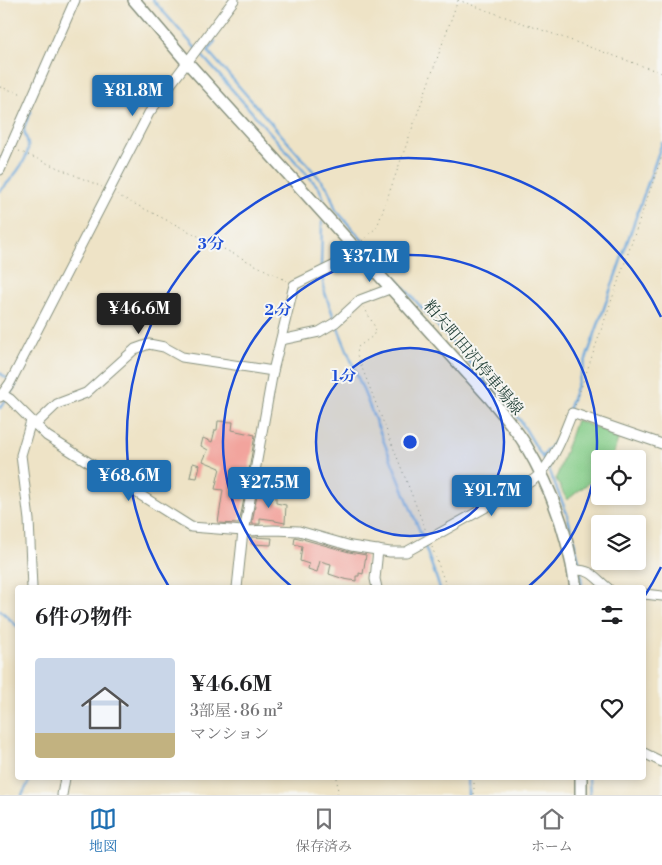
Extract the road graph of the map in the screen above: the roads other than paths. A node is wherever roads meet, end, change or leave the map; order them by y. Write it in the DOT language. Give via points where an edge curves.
graph roads {
  1 [pos="75,0"];
  2 [pos="134,0"];
  3 [pos="234,0"];
  4 [pos="190,58"];
  5 [pos="0,170"];
  6 [pos="358,245"];
  7 [pos="392,288"];
  8 [pos="281,340"];
  9 [pos="273,371"];
  10 [pos="4,397"];
  11 [pos="33,423"];
  12 [pos="662,444"];
  13 [pos="541,473"];
  14 [pos="242,531"];
  15 [pos="378,550"];
  16 [pos="573,570"];
  17 [pos="32,585"];
  18 [pos="237,585"];
  19 [pos="376,585"];
  20 [pos="576,585"];
  21 [pos="605,585"];
  22 [pos="646,594"];
  23 [pos="662,596"];
  24 [pos="646,755"];
  25 [pos="662,762"];
  26 [pos="66,780"];
  27 [pos="581,780"];
  28 [pos="62,795"];
  29 [pos="581,795"];
  1 -- 5 [label="street"];
  2 -- 4 [label="main road, 粕矢町田沢停車場線"];
  3 -- 4 [label="street"];
  4 -- 6 [label="main road, 粕矢町田沢停車場線"];
  4 -- 10 [label="street" via="149,113"];
  6 -- 7 [label="main road, 粕矢町田沢停車場線"];
  6 -- 8 [label="street" via="343,260 294,285"];
  7 -- 8 [label="street" via="360,300 319,332"];
  7 -- 13 [label="main road, 粕矢町田沢停車場線" via="490,398 524,443"];
  8 -- 9 [label="street"];
  9 -- 11 [label="street" via="182,357 164,347 149,344 135,349 86,393 57,404"];
  9 -- 14 [label="street"];
  10 -- 11 [label="street"];
  11 -- 14 [label="street" via="48,436 191,527"];
  11 -- 17 [label="street" via="21,455 29,520"];
  12 -- 13 [label="street" via="572,413 558,447"];
  13 -- 15 [label="street" via="406,552"];
  13 -- 16 [label="main road, 粕矢町田沢停車場線"];
  14 -- 15 [label="street" via="299,532"];
  14 -- 18 [label="street"];
  15 -- 19 [label="street"];
  16 -- 20 [label="main road, 粕矢町田沢停車場線"];
  16 -- 21 [label="street" via="590,572"];
  22 -- 23 [label="street"];
  24 -- 25 [label="street"];
  26 -- 28 [label="street"];
  27 -- 29 [label="main road"];
}
